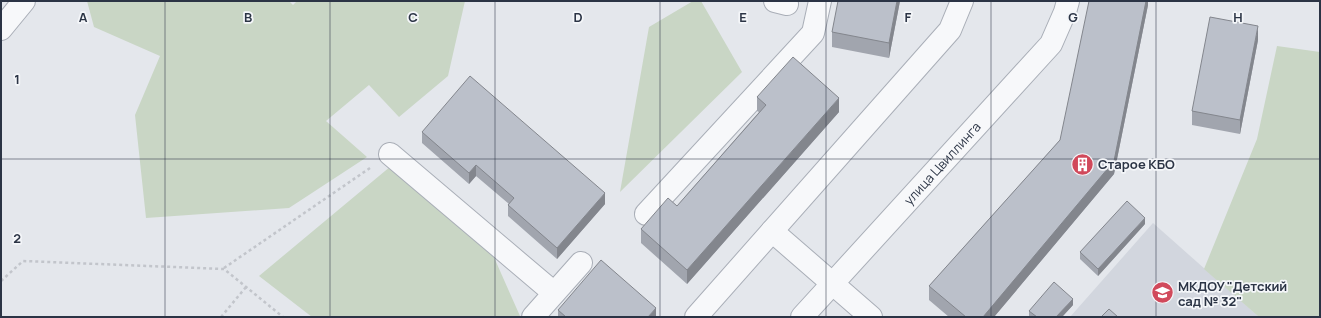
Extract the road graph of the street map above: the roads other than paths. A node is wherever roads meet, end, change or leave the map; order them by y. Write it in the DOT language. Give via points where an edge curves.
graph roads {
  1 [pos="24,1"];
  2 [pos="820,1"];
  3 [pos="962,1"];
  4 [pos="1068,1"];
  5 [pos="1,29"];
  6 [pos="390,154"];
  7 [pos="646,214"];
  8 [pos="772,231"];
  9 [pos="581,263"];
  10 [pos="833,283"];
  11 [pos="554,293"];
  12 [pos="533,317"];
  13 [pos="696,317"];
  14 [pos="802,317"];
  15 [pos="871,317"];
  1 -- 5 [label="street"];
  2 -- 7 [label="street" via="813,33"];
  3 -- 8 [label="street" via="950,30"];
  4 -- 10 [label="street, улица Цвиллинга" via="1052,44"];
  6 -- 11 [label="street"];
  8 -- 10 [label="street"];
  8 -- 13 [label="street"];
  9 -- 11 [label="street"];
  10 -- 14 [label="street, улица Цвиллинга"];
  10 -- 15 [label="street"];
  11 -- 12 [label="street"];
}
